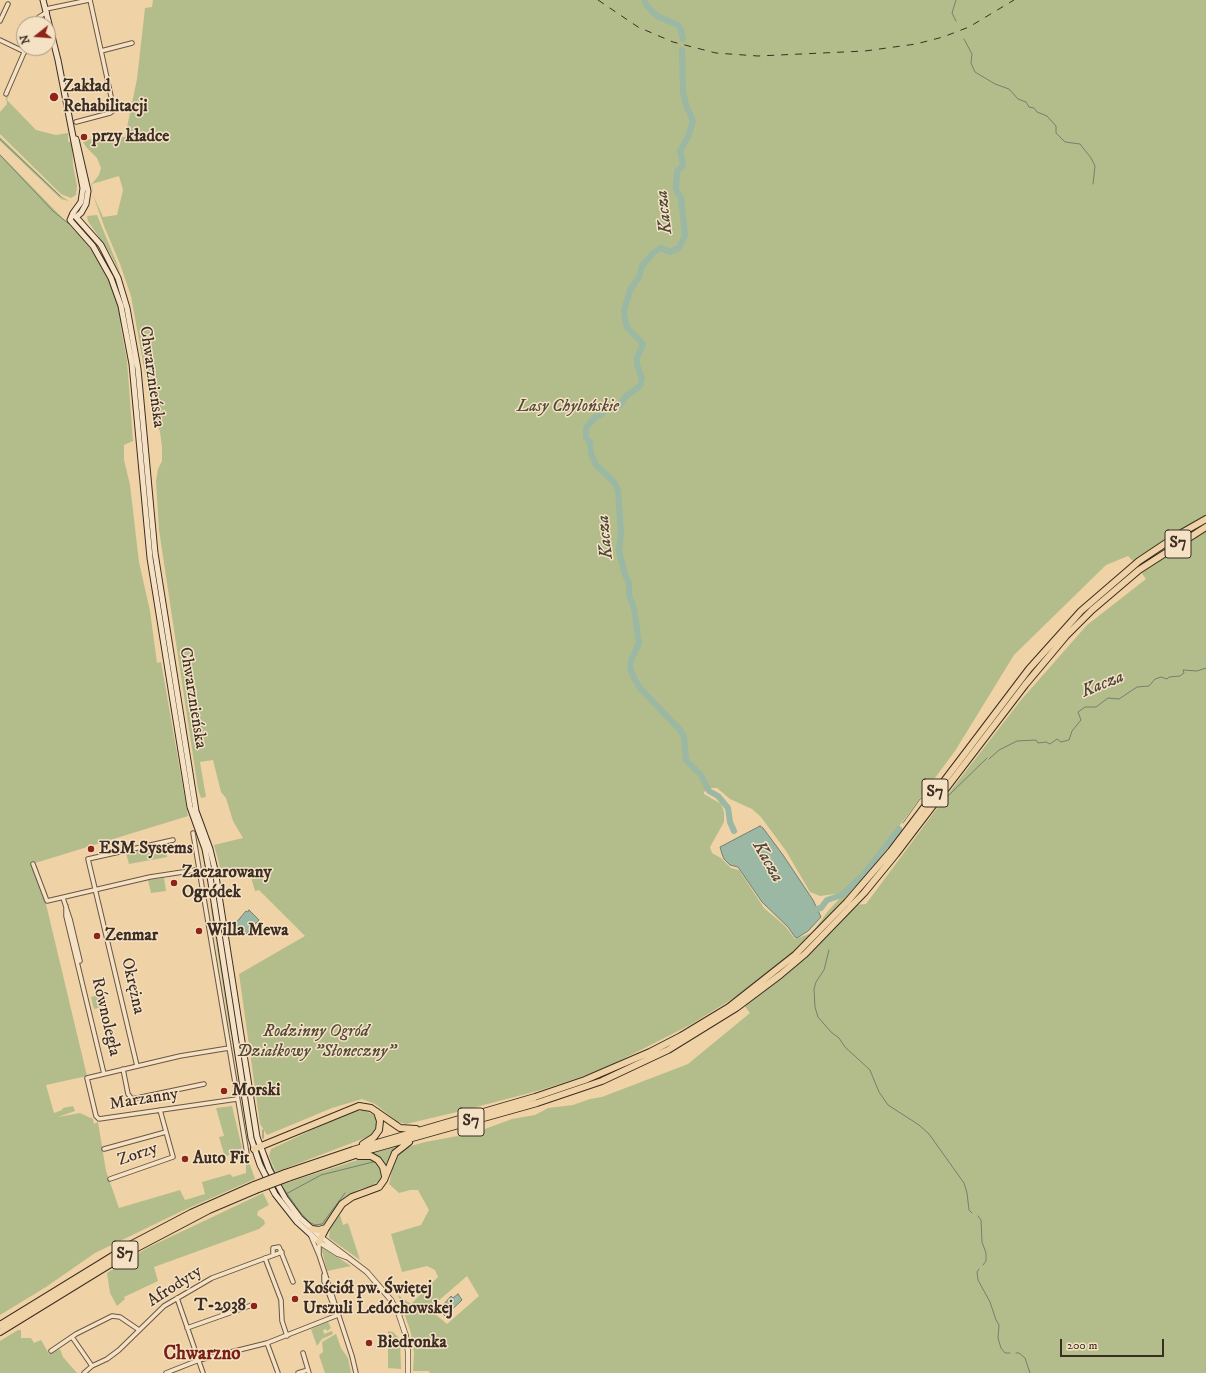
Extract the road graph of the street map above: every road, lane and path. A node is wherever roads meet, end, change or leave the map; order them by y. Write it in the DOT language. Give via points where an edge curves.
graph roads {
  1 [pos="43,0"];
  2 [pos="89,0"];
  3 [pos="8,4"];
  4 [pos="47,11"];
  5 [pos="39,16"];
  6 [pos="0,21"];
  7 [pos="0,40"];
  8 [pos="132,43"];
  9 [pos="16,46"];
  10 [pos="101,51"];
  11 [pos="23,56"];
  12 [pos="6,94"];
  13 [pos="76,122"];
  14 [pos="1206,519"];
  15 [pos="1206,527"];
  16 [pos="193,833"];
  17 [pos="173,840"];
  18 [pos="33,864"];
  19 [pos="212,870"];
  20 [pos="200,872"];
  21 [pos="96,889"];
  22 [pos="63,898"];
  23 [pos="229,1048"];
  24 [pos="137,1066"];
  25 [pos="123,1069"];
  26 [pos="104,1074"];
  27 [pos="204,1084"];
  28 [pos="238,1099"];
  29 [pos="160,1110"];
  30 [pos="377,1112"];
  31 [pos="424,1129"];
  32 [pos="166,1132"];
  33 [pos="419,1136"];
  34 [pos="257,1148"];
  35 [pos="104,1149"];
  36 [pos="352,1153"];
  37 [pos="247,1154"];
  38 [pos="385,1176"];
  39 [pos="110,1179"];
  40 [pos="255,1187"];
  41 [pos="326,1228"];
  42 [pos="310,1231"];
  43 [pos="320,1239"];
  44 [pos="282,1252"];
  45 [pos="274,1255"];
  46 [pos="319,1255"];
  47 [pos="265,1258"];
  48 [pos="292,1282"];
  49 [pos="177,1298"];
  50 [pos="252,1304"];
  51 [pos="338,1315"];
  52 [pos="0,1325"];
  53 [pos="188,1328"];
  54 [pos="139,1330"];
  55 [pos="0,1332"];
  56 [pos="287,1336"];
  57 [pos="72,1337"];
  58 [pos="267,1343"];
  59 [pos="51,1351"];
  60 [pos="302,1353"];
  61 [pos="199,1360"];
  62 [pos="92,1366"];
  63 [pos="308,1371"];
  64 [pos="84,1373"];
  65 [pos="166,1373"];
  66 [pos="203,1373"];
  67 [pos="278,1373"];
  68 [pos="298,1373"];
  69 [pos="356,1373"];
  70 [pos="408,1373"];
  1 -- 4 [label="main road, Chwarznieńska"];
  2 -- 4 [label="street"];
  2 -- 10 [label="street"];
  3 -- 6 [label="street"];
  4 -- 5 [label="street"];
  4 -- 19 [label="main road, Chwarznieńska" via="72,127 83,194 70,220 102,260 119,300 132,364 143,444 150,558 190,807"];
  7 -- 9 [label="street"];
  8 -- 10 [label="street"];
  10 -- 13 [label="street" via="113,111"];
  11 -- 12 [label="street"];
  14 -- 31 [label="highway, S7" via="1138,561 1067,626 1029,670 866,880 827,924 776,972 713,1017 625,1064 535,1097"];
  15 -- 33 [label="highway, S7" via="1139,570 1097,605 1066,636 1025,685 877,877 818,941 768,985 686,1040 607,1078 537,1103"];
  16 -- 20 [label="street"];
  17 -- 21 [label="street, Okrężna" via="90,857 88,861"];
  18 -- 22 [label="street" via="47,901"];
  19 -- 20 [label="street"];
  19 -- 34 [label="main road, Chwarznieńska" via="245,1107"];
  20 -- 21 [label="street" via="196,870 150,877"];
  20 -- 23 [label="street"];
  21 -- 22 [label="street"];
  21 -- 24 [label="street, Okrężna"];
  22 -- 26 [label="street, Równoległa"];
  23 -- 24 [label="street"];
  23 -- 28 [label="street"];
  24 -- 25 [label="street"];
  25 -- 26 [label="street"];
  25 -- 27 [label="street" via="132,1099"];
  26 -- 29 [label="street, Marzanny" via="88,1078 98,1119"];
  28 -- 29 [label="street, Marzanny"];
  28 -- 37 [label="street"];
  29 -- 32 [label="street, Zorzy"];
  30 -- 31 [label="highway" via="400,1128"];
  30 -- 34 [label="highway" via="368,1106 356,1106"];
  30 -- 36 [label="highway" via="380,1121 377,1134"];
  31 -- 36 [label="highway, S7"];
  32 -- 35 [label="street"];
  32 -- 39 [label="street, Zorzy" via="173,1157"];
  33 -- 36 [label="highway, S7"];
  33 -- 38 [label="highway" via="398,1148"];
  34 -- 42 [label="main road, Chwarznieńska" via="263,1172 275,1194 291,1215"];
  36 -- 38 [label="highway" via="375,1157 383,1167"];
  36 -- 40 [label="highway, S7, bridge"];
  38 -- 41 [label="highway" via="376,1189 347,1200"];
  40 -- 52 [label="highway, S7" via="196,1210 139,1240"];
  40 -- 55 [label="highway, S7" via="155,1238"];
  41 -- 42 [label="highway"];
  41 -- 43 [label="highway"];
  42 -- 43 [label="main road, Chwarznieńska"];
  42 -- 46 [label="street, Chwarznieńska"];
  43 -- 46 [label="street, Chwarznieńska"];
  43 -- 70 [label="street, Chwarznieńska" via="375,1280 395,1307 407,1343"];
  44 -- 45 [label="street, Afrodyty"];
  44 -- 45 [label="street, Afrodyty" via="275,1246 272,1250"];
  44 -- 48 [label="street"];
  45 -- 47 [label="street, Afrodyty"];
  46 -- 51 [label="street, Chwarznieńska"];
  47 -- 49 [label="street, Afrodyty" via="216,1276"];
  47 -- 56 [label="street" via="281,1300 282,1321"];
  49 -- 53 [label="street"];
  49 -- 54 [label="street, Afrodyty" via="160,1308"];
  50 -- 53 [label="street"];
  51 -- 56 [label="street"];
  51 -- 69 [label="street, Chwarznieńska"];
  53 -- 61 [label="street"];
  54 -- 57 [label="street" via="120,1317 112,1316"];
  54 -- 62 [label="street, Afrodyty" via="115,1353"];
  56 -- 58 [label="street"];
  57 -- 59 [label="street"];
  57 -- 62 [label="street"];
  58 -- 61 [label="street"];
  58 -- 67 [label="street"];
  60 -- 63 [label="street"];
  61 -- 65 [label="street"];
  61 -- 66 [label="street"];
  62 -- 64 [label="street, Afrodyty"];
  63 -- 68 [label="street"];
}
